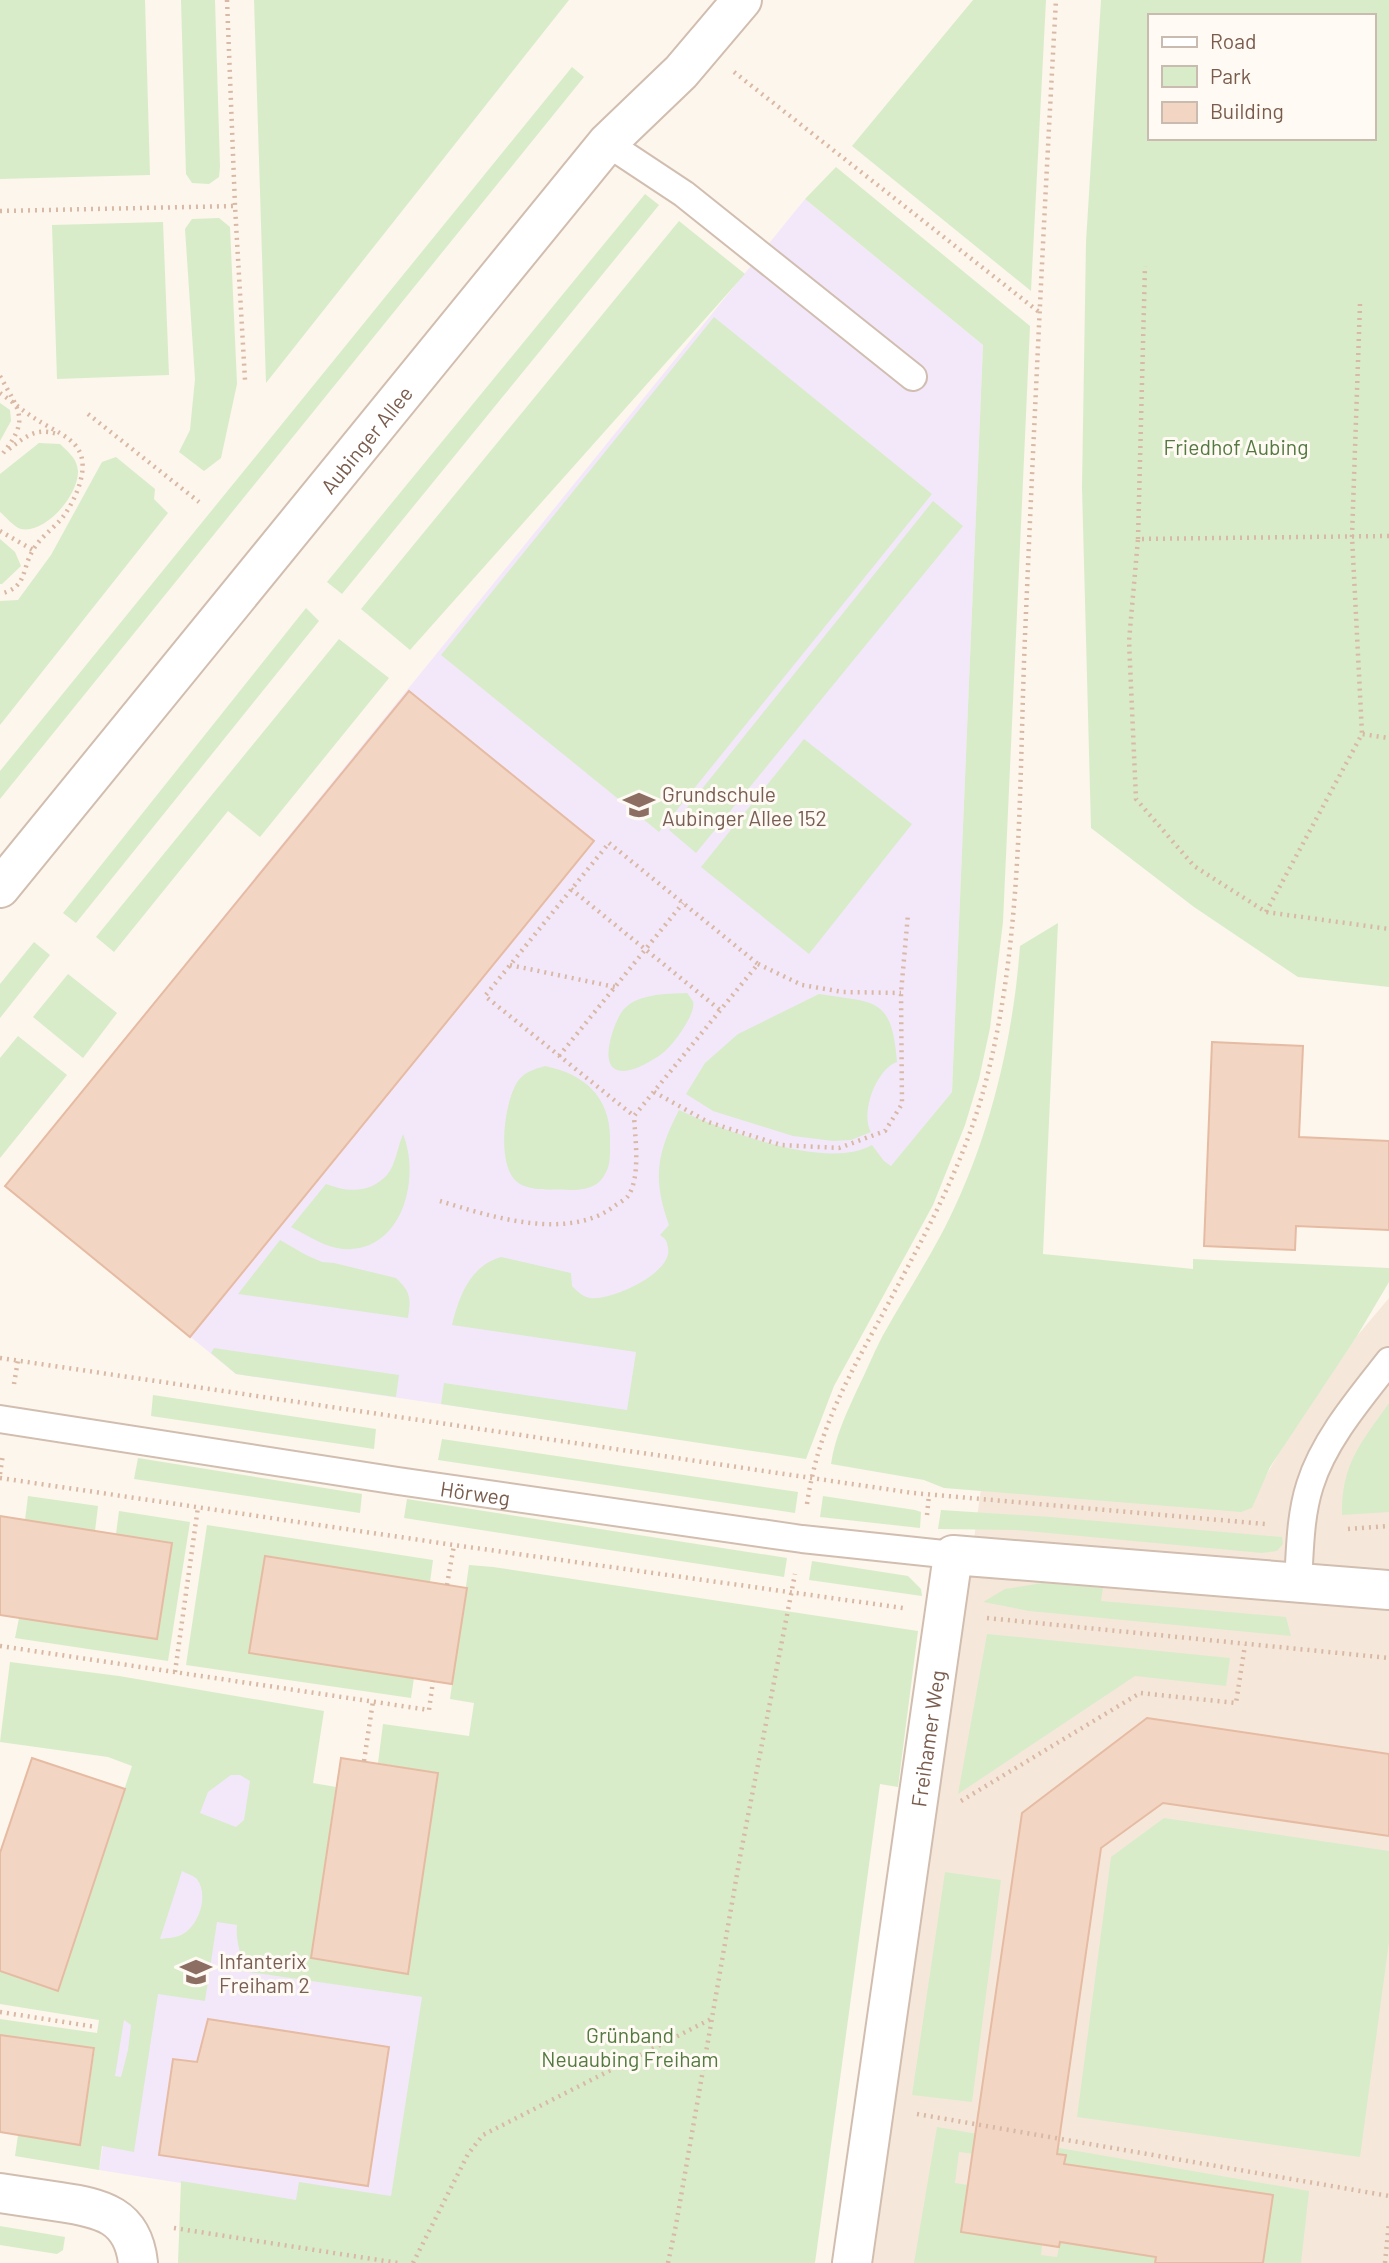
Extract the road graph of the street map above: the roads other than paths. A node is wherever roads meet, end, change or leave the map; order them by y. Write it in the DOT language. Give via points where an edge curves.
graph roads {
  1 [pos="742,0"];
  2 [pos="607,143"];
  3 [pos="913,377"];
  4 [pos="0,888"];
  5 [pos="1389,1361"];
  6 [pos="0,1419"];
  7 [pos="953,1556"];
  8 [pos="1298,1583"];
  9 [pos="1389,1590"];
  10 [pos="0,2193"];
  11 [pos="145,2241"];
  12 [pos="852,2263"];
  1 -- 2 [label="street, Aubinger Allee" via="673,80"];
  2 -- 3 [label="lane" via="684,194"];
  2 -- 4 [label="street, Aubinger Allee"];
  5 -- 8 [label="lane" via="1336,1434 1310,1484"];
  6 -- 7 [label="lane, Hörweg" via="383,1479"];
  7 -- 8 [label="street"];
  7 -- 12 [label="street, Freihamer Weg"];
  8 -- 9 [label="street"];
  10 -- 11 [label="street" via="97,2208"];
}
